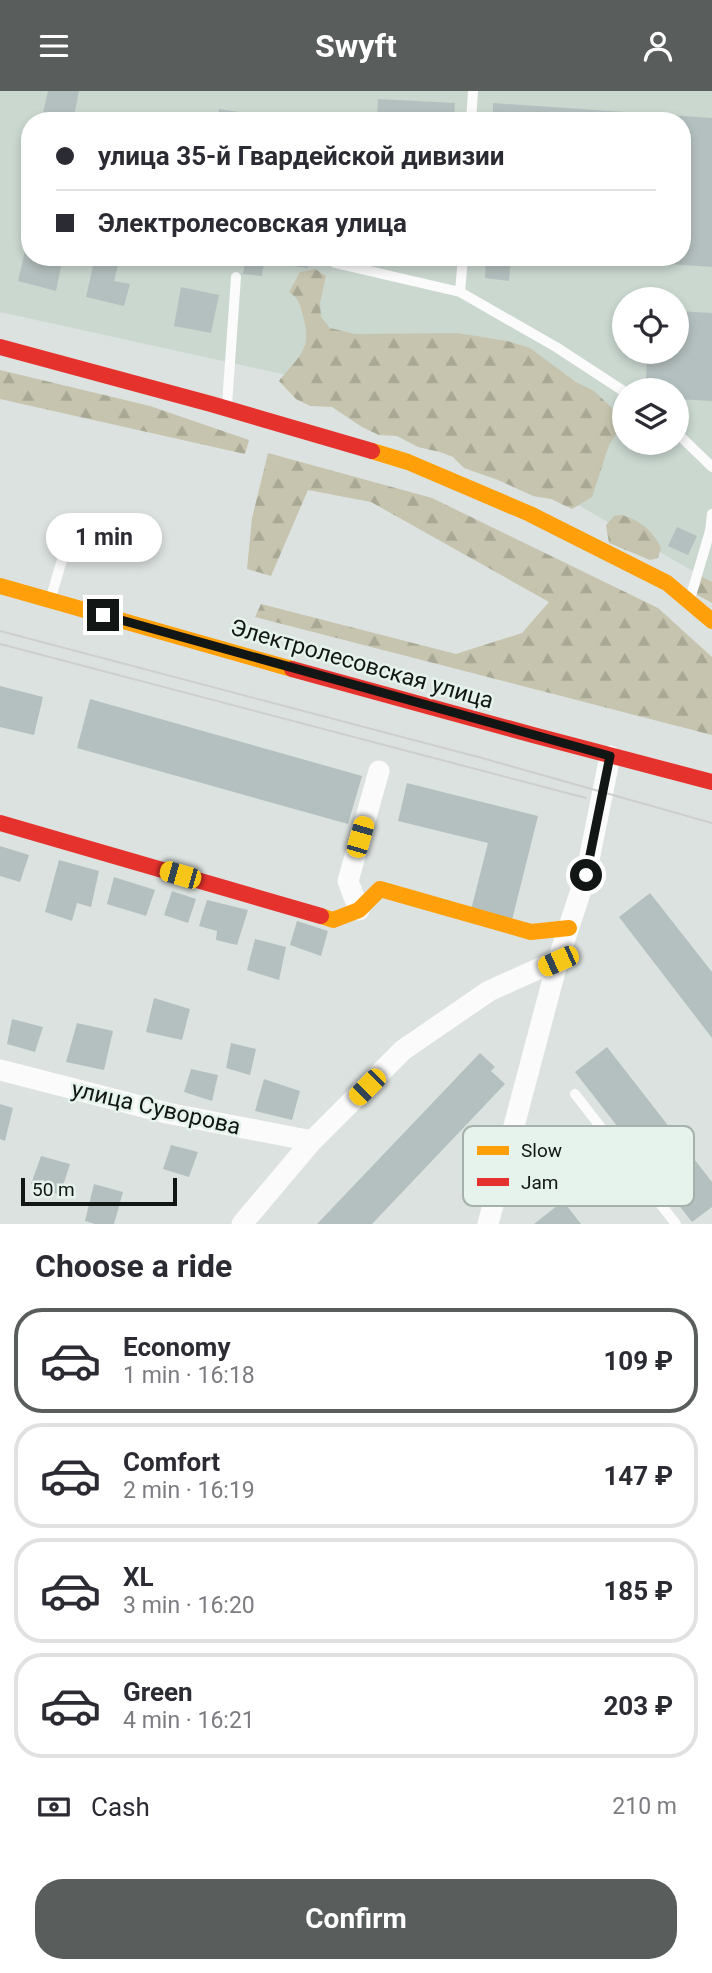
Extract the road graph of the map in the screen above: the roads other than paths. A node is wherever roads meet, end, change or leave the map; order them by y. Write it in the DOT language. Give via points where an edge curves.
graph roads {
  1 [pos="473,91"];
  2 [pos="472,112"];
  3 [pos="348,266"];
  4 [pos="462,266"];
  5 [pos="236,277"];
  6 [pos="460,292"];
  7 [pos="0,347"];
  8 [pos="612,384"];
  9 [pos="227,408"];
  10 [pos="689,445"];
  11 [pos="712,467"];
  12 [pos="712,514"];
  13 [pos="72,526"];
  14 [pos="0,586"];
  15 [pos="50,600"];
  16 [pos="689,602"];
  17 [pos="712,621"];
  18 [pos="610,756"];
  19 [pos="379,771"];
  20 [pos="712,782"];
  21 [pos="0,823"];
  22 [pos="359,910"];
  23 [pos="569,928"];
  24 [pos="558,961"];
  25 [pos="0,1070"];
  26 [pos="575,1094"];
  27 [pos="514,1126"];
  28 [pos="600,1126"];
  29 [pos="312,1141"];
  30 [pos="493,1206"];
  31 [pos="662,1206"];
  32 [pos="242,1224"];
  33 [pos="488,1224"];
  34 [pos="676,1224"];
  1 -- 2 [label="lane"];
  3 -- 6 [label="lane"];
  4 -- 6 [label="lane"];
  5 -- 9 [label="lane"];
  6 -- 8 [label="lane"];
  7 -- 9 [label="street"];
  9 -- 16 [label="street" via="408,461 530,514 667,583"];
  10 -- 11 [label="lane"];
  12 -- 16 [label="lane"];
  13 -- 15 [label="lane"];
  14 -- 15 [label="street, Электролесовская улица"];
  15 -- 18 [label="street, Электролесовская улица"];
  16 -- 17 [label="street"];
  18 -- 20 [label="street, Электролесовская улица"];
  18 -- 23 [label="street" via="586,875"];
  19 -- 22 [label="street" via="348,881"];
  21 -- 22 [label="street" via="333,920"];
  22 -- 23 [label="street" via="380,889 531,932"];
  23 -- 24 [label="street"];
  24 -- 27 [label="street"];
  24 -- 29 [label="street" via="489,991 403,1050"];
  25 -- 29 [label="street, улица Суворова" via="167,1113"];
  26 -- 28 [label="lane"];
  29 -- 32 [label="street"];
  30 -- 33 [label="street"];
  31 -- 34 [label="lane"];
}
